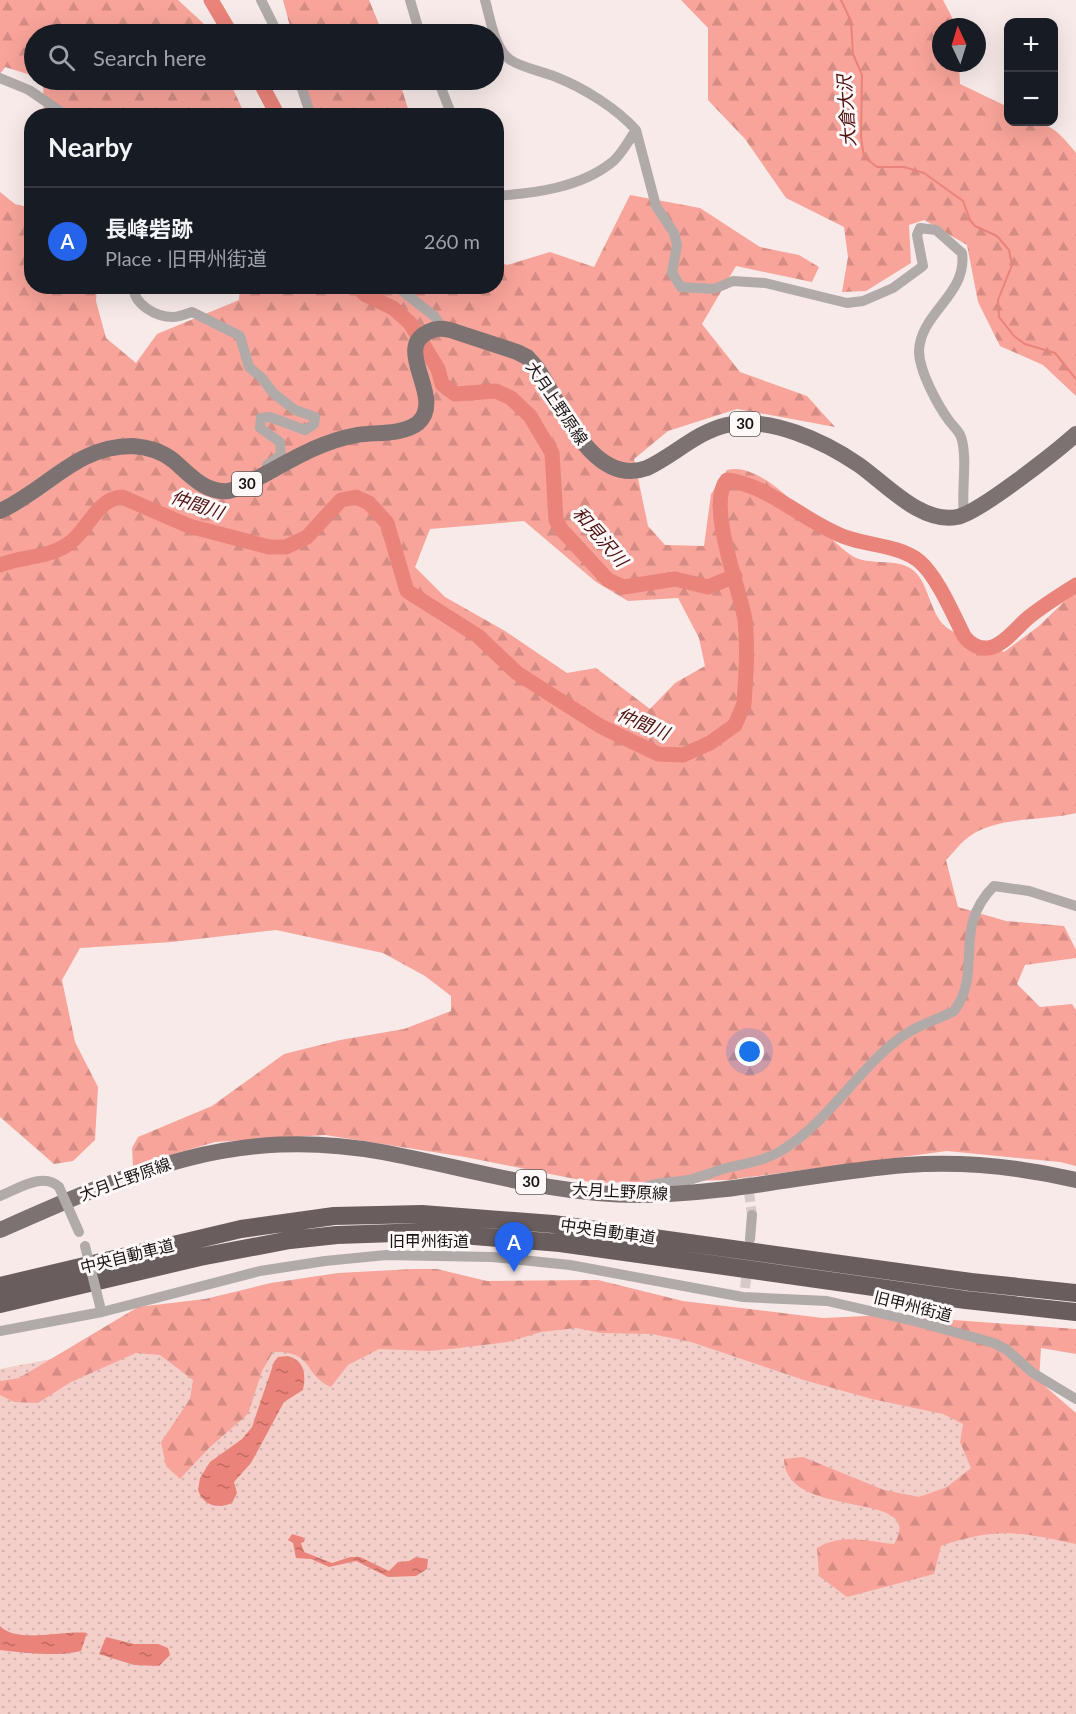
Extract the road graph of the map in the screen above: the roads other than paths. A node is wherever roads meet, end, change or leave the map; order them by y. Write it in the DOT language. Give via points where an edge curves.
graph roads {
  1 [pos="261,0"];
  2 [pos="410,0"];
  3 [pos="485,0"];
  4 [pos="273,24"];
  5 [pos="417,24"];
  6 [pos="492,24"];
  7 [pos="504,52"];
  8 [pos="0,78"];
  9 [pos="24,88"];
  10 [pos="29,90"];
  11 [pos="302,90"];
  12 [pos="442,90"];
  13 [pos="55,108"];
  14 [pos="308,108"];
  15 [pos="449,108"];
  16 [pos="636,130"];
  17 [pos="504,195"];
  18 [pos="136,294"];
  19 [pos="406,294"];
  20 [pos="434,330"];
  21 [pos="1076,434"];
  22 [pos="264,474"];
  23 [pos="0,511"];
  24 [pos="964,515"];
  25 [pos="1076,906"];
  26 [pos="1076,1180"];
  27 [pos="629,1195"];
  28 [pos="0,1197"];
  29 [pos="752,1215"];
  30 [pos="0,1230"];
  31 [pos="750,1239"];
  32 [pos="0,1286"];
  33 [pos="1076,1293"];
  34 [pos="0,1304"];
  35 [pos="101,1309"];
  36 [pos="1076,1312"];
  37 [pos="0,1331"];
  38 [pos="1076,1399"];
  1 -- 4 [label="street"];
  2 -- 5 [label="street"];
  3 -- 6 [label="street"];
  7 -- 16 [label="street" via="509,59 584,92"];
  8 -- 9 [label="street"];
  10 -- 13 [label="street"];
  11 -- 14 [label="street"];
  12 -- 15 [label="street"];
  16 -- 17 [label="street" via="612,163 593,174 540,192"];
  16 -- 24 [label="street" via="656,206 674,233 677,245 672,273 681,287 714,290 733,281 765,283 847,303 863,301 893,288 923,266 917,235 920,228 936,230 962,253 964,268 923,332 919,350 929,387 961,437"];
  18 -- 22 [label="street" via="140,303 156,315 175,318 192,312 240,336 249,367 273,393 295,410 315,417 314,424 305,430 270,417 261,418 260,428 280,442 281,455 265,467"];
  19 -- 20 [label="street" via="434,316"];
  20 -- 22 [label="main road, 30" via="415,350 427,399 420,421 402,430 325,442"];
  20 -- 24 [label="main road, 大月上野原線 / 30" via="527,357 592,454 613,469 632,472 647,468 717,428 764,425 838,452 924,512 948,518"];
  21 -- 24 [label="main road"];
  22 -- 23 [label="main road, 30" via="234,490 216,490 199,483 156,450 137,446 109,448 77,460"];
  25 -- 27 [label="street" via="1029,891 994,886 969,929 968,981 954,1011 904,1034 793,1142 746,1172 729,1167 691,1179 654,1182"];
  26 -- 27 [label="main road, 大月上野原線 / 30" via="1000,1167 940,1164 834,1173 743,1188"];
  27 -- 30 [label="main road, 大月上野原線 / 30" via="576,1190 361,1149 272,1145 223,1150 152,1167"];
  28 -- 35 [label="street, bridge" via="40,1181 50,1181 59,1187 85,1246"];
  29 -- 31 [label="street"];
  32 -- 33 [label="highway, 中央自動車道" via="251,1227 334,1216 422,1214 553,1224"];
  34 -- 36 [label="highway, 中央自動車道" via="290,1240 425,1232 560,1243"];
  35 -- 37 [label="street, 旧甲州街道"];
  35 -- 38 [label="street, 旧甲州街道" via="260,1271 386,1255 501,1257 827,1301 985,1340 1007,1350 1033,1373"];
}
